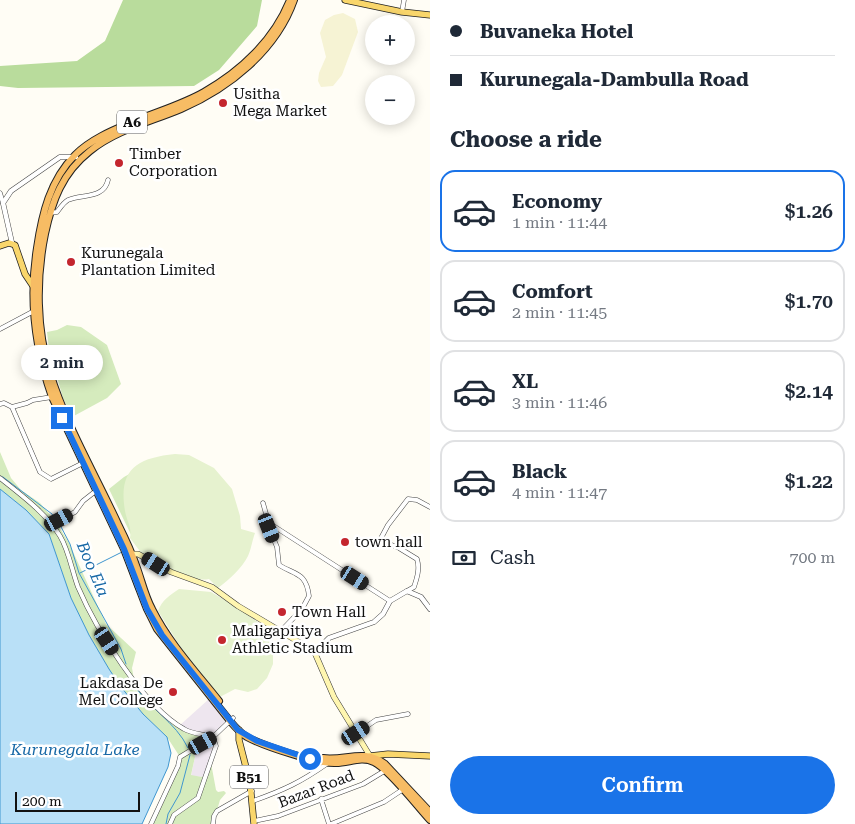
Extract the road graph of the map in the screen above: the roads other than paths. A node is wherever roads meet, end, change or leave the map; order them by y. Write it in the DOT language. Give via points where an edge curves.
graph roads {
  1 [pos="290,0"];
  2 [pos="294,0"];
  3 [pos="345,0"];
  4 [pos="404,0"];
  5 [pos="402,12"];
  6 [pos="430,15"];
  7 [pos="77,158"];
  8 [pos="108,180"];
  9 [pos="0,193"];
  10 [pos="3,206"];
  11 [pos="50,214"];
  12 [pos="12,243"];
  13 [pos="0,246"];
  14 [pos="36,286"];
  15 [pos="34,311"];
  16 [pos="0,329"];
  17 [pos="55,396"];
  18 [pos="0,404"];
  19 [pos="12,407"];
  20 [pos="86,461"];
  21 [pos="0,478"];
  22 [pos="99,489"];
  23 [pos="263,503"];
  24 [pos="430,507"];
  25 [pos="270,522"];
  26 [pos="52,525"];
  27 [pos="129,554"];
  28 [pos="408,591"];
  29 [pos="390,600"];
  30 [pos="430,609"];
  31 [pos="281,631"];
  32 [pos="316,654"];
  33 [pos="408,714"];
  34 [pos="231,720"];
  35 [pos="238,730"];
  36 [pos="356,733"];
  37 [pos="213,737"];
  38 [pos="370,756"];
  39 [pos="430,756"];
  40 [pos="328,763"];
  41 [pos="387,769"];
  42 [pos="405,789"];
  43 [pos="252,791"];
  44 [pos="321,799"];
  45 [pos="253,801"];
  46 [pos="430,812"];
  47 [pos="430,820"];
  48 [pos="254,823"];
  49 [pos="151,824"];
  50 [pos="170,824"];
  51 [pos="213,824"];
  52 [pos="330,824"];
  1 -- 7 [label="highway, A6" via="268,40 222,80 194,97 106,134 91,143"];
  2 -- 7 [label="highway, A6" via="272,41 225,84 193,103 100,143"];
  3 -- 5 [label="main road"];
  4 -- 5 [label="street"];
  5 -- 6 [label="main road"];
  7 -- 10 [label="street" via="60,157 11,191"];
  7 -- 11 [label="highway, A6" via="58,190"];
  7 -- 14 [label="highway, A6" via="59,176 48,200 38,239"];
  8 -- 11 [label="street" via="100,193 66,201 57,212"];
  9 -- 10 [label="street"];
  10 -- 12 [label="street"];
  11 -- 14 [label="highway, A6"];
  12 -- 13 [label="main road"];
  12 -- 14 [label="main road" via="18,250 26,274"];
  14 -- 15 [label="highway, A6"];
  14 -- 17 [label="highway, A6" via="44,351"];
  15 -- 16 [label="street"];
  15 -- 17 [label="highway, A6" via="41,359"];
  17 -- 19 [label="street"];
  17 -- 20 [label="highway, A6"];
  18 -- 19 [label="street"];
  19 -- 20 [label="street" via="40,472 51,479"];
  20 -- 22 [label="highway, A6"];
  21 -- 26 [label="street"];
  22 -- 26 [label="street" via="75,512"];
  22 -- 27 [label="highway, A6"];
  23 -- 25 [label="street"];
  24 -- 28 [label="street" via="408,499 380,540 417,559 416,582"];
  25 -- 29 [label="street"];
  25 -- 31 [label="street" via="279,565 305,580 309,596 302,609"];
  26 -- 37 [label="street" via="61,537 78,586 98,628 134,680 173,722 187,730"];
  27 -- 31 [label="main road" via="142,555 179,575 212,587"];
  27 -- 34 [label="highway, A6" via="161,625"];
  28 -- 29 [label="street"];
  28 -- 30 [label="street" via="421,597"];
  29 -- 32 [label="street" via="378,618 329,638"];
  31 -- 32 [label="main road"];
  32 -- 36 [label="main road" via="334,698"];
  33 -- 36 [label="street" via="376,720"];
  34 -- 35 [label="highway, A6"];
  34 -- 37 [label="street"];
  34 -- 38 [label="highway, A6" via="252,735 312,756 329,759"];
  35 -- 40 [label="highway, A6" via="267,745"];
  35 -- 43 [label="main road, B51"];
  36 -- 38 [label="main road"];
  37 -- 49 [label="street" via="180,757"];
  37 -- 50 [label="street" via="216,746 198,798 174,814"];
  38 -- 39 [label="main road"];
  38 -- 41 [label="highway, A6" via="381,761"];
  40 -- 41 [label="highway, A6" via="366,760"];
  40 -- 45 [label="street" via="289,788"];
  41 -- 42 [label="highway, A6"];
  41 -- 44 [label="street, Bazar Road" via="362,784"];
  42 -- 46 [label="highway, A6"];
  42 -- 47 [label="highway, A6"];
  42 -- 52 [label="street" via="384,802"];
  43 -- 45 [label="main road, B51"];
  43 -- 51 [label="street" via="217,812"];
  44 -- 48 [label="street, Bazar Road"];
  44 -- 52 [label="street"];
  45 -- 48 [label="main road, B51"];
}
